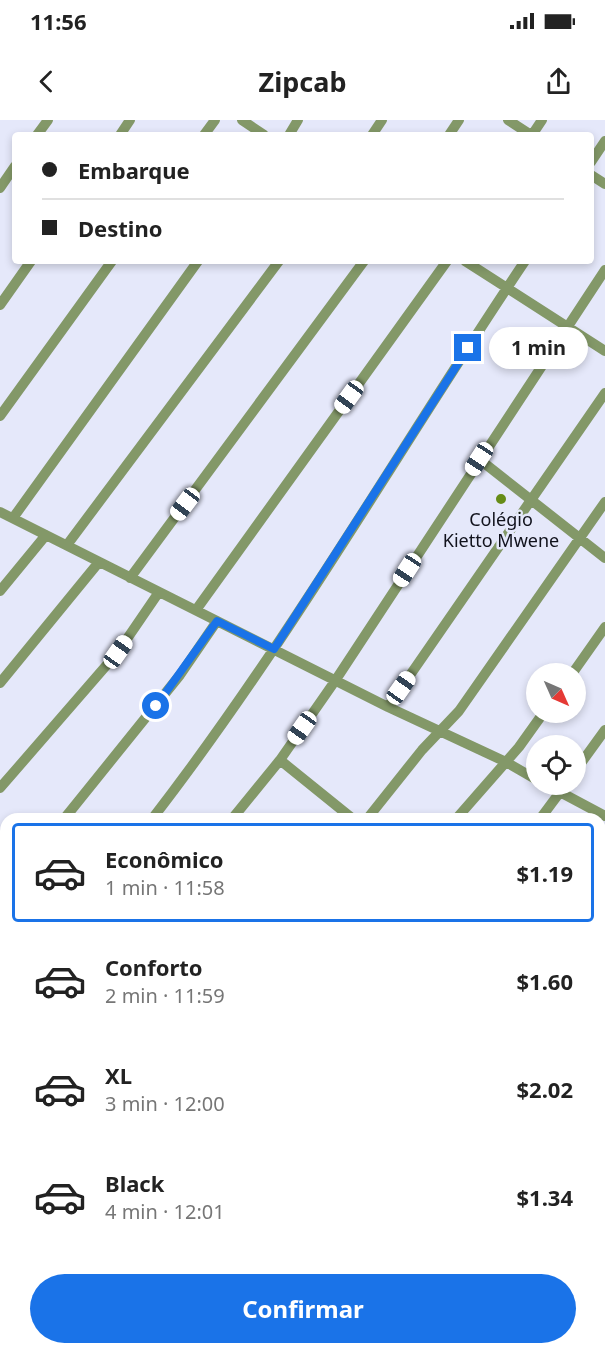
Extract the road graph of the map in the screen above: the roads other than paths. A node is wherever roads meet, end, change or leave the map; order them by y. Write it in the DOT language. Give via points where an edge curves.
graph roads {
  1 [pos="242,120"];
  2 [pos="508,120"];
  3 [pos="260,132"];
  4 [pos="527,132"];
  5 [pos="605,141"];
  6 [pos="594,158"];
  7 [pos="12,170"];
  8 [pos="0,188"];
  9 [pos="29,264"];
  10 [pos="110,264"];
  11 [pos="196,264"];
  12 [pos="277,264"];
  13 [pos="362,264"];
  14 [pos="445,264"];
  15 [pos="470,264"];
  16 [pos="523,264"];
  17 [pos="605,270"];
  18 [pos="507,288"];
  19 [pos="0,306"];
  20 [pos="567,327"];
  21 [pos="605,351"];
  22 [pos="605,393"];
  23 [pos="0,416"];
  24 [pos="479,459"];
  25 [pos="531,499"];
  26 [pos="605,502"];
  27 [pos="0,512"];
  28 [pos="13,518"];
  29 [pos="46,534"];
  30 [pos="579,537"];
  31 [pos="67,545"];
  32 [pos="605,558"];
  33 [pos="99,562"];
  34 [pos="130,578"];
  35 [pos="0,591"];
  36 [pos="159,592"];
  37 [pos="196,610"];
  38 [pos="217,621"];
  39 [pos="605,627"];
  40 [pos="274,649"];
  41 [pos="580,663"];
  42 [pos="335,681"];
  43 [pos="0,683"];
  44 [pos="388,707"];
  45 [pos="536,723"];
  46 [pos="605,730"];
  47 [pos="441,731"];
  48 [pos="586,756"];
  49 [pos="280,760"];
  50 [pos="506,762"];
  51 [pos="526,774"];
  52 [pos="0,788"];
  53 [pos="558,795"];
  54 [pos="572,795"];
  55 [pos="69,813"];
  56 [pos="157,813"];
  57 [pos="237,813"];
  58 [pos="346,813"];
  59 [pos="371,813"];
  60 [pos="461,813"];
  61 [pos="545,813"];
  62 [pos="600,813"];
  1 -- 3 [label="street"];
  2 -- 4 [label="street"];
  5 -- 6 [label="street"];
  7 -- 8 [label="street"];
  9 -- 19 [label="street"];
  10 -- 23 [label="street"];
  11 -- 28 [label="street"];
  12 -- 31 [label="street"];
  13 -- 34 [label="street"];
  14 -- 37 [label="street"];
  15 -- 18 [label="street"];
  16 -- 18 [label="street"];
  17 -- 20 [label="street"];
  18 -- 20 [label="street"];
  18 -- 40 [label="street"];
  20 -- 21 [label="street"];
  20 -- 24 [label="street"];
  22 -- 25 [label="street"];
  24 -- 25 [label="street"];
  24 -- 42 [label="street"];
  25 -- 30 [label="street"];
  25 -- 44 [label="street"];
  26 -- 30 [label="street"];
  27 -- 28 [label="street"];
  28 -- 29 [label="street"];
  29 -- 31 [label="street"];
  29 -- 35 [label="street"];
  30 -- 32 [label="street"];
  30 -- 47 [label="street" via="459,711"];
  31 -- 33 [label="street"];
  33 -- 34 [label="street"];
  33 -- 43 [label="street"];
  34 -- 36 [label="street"];
  36 -- 37 [label="street"];
  36 -- 52 [label="street" via="118,652"];
  37 -- 38 [label="street"];
  38 -- 40 [label="street"];
  38 -- 55 [label="street" via="180,675"];
  39 -- 41 [label="street"];
  40 -- 42 [label="street"];
  40 -- 56 [label="street"];
  42 -- 44 [label="street"];
  42 -- 49 [label="street"];
  44 -- 47 [label="street"];
  45 -- 50 [label="street"];
  46 -- 48 [label="street"];
  47 -- 50 [label="street"];
  47 -- 59 [label="street"];
  49 -- 57 [label="street"];
  49 -- 58 [label="street"];
  50 -- 51 [label="street"];
  50 -- 60 [label="street"];
  53 -- 61 [label="street"];
  54 -- 62 [label="street"];
}
